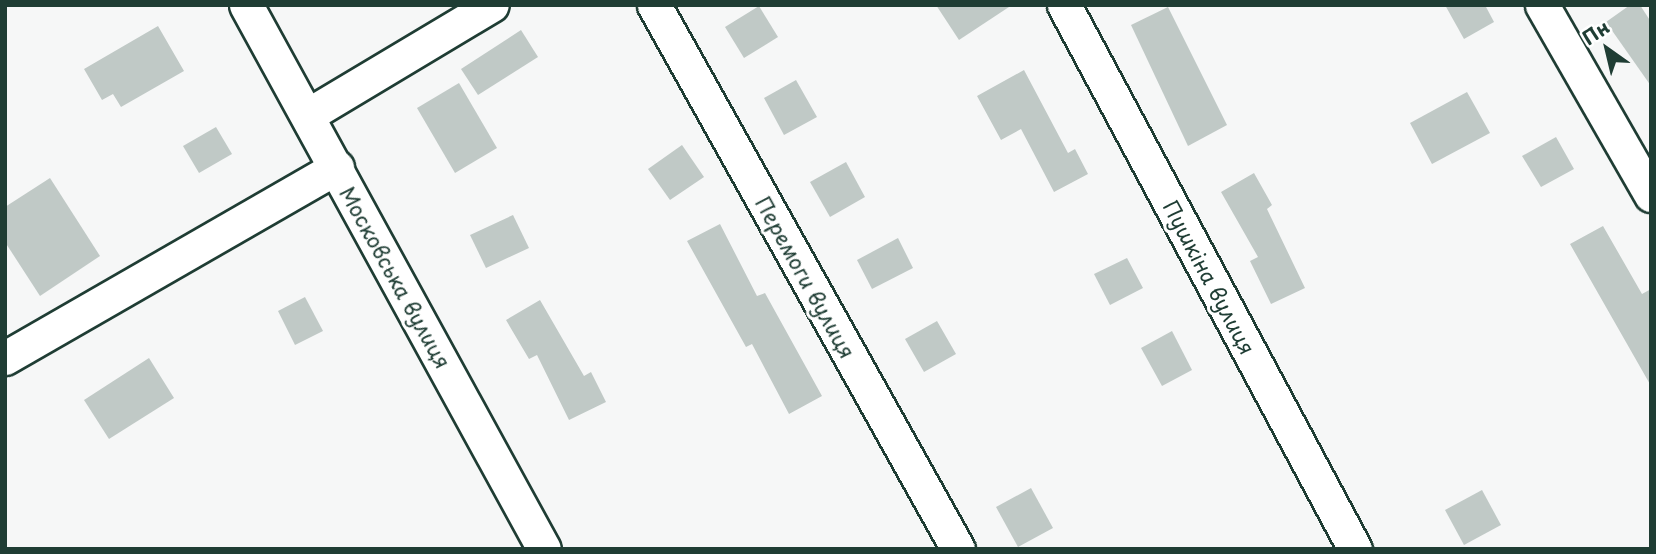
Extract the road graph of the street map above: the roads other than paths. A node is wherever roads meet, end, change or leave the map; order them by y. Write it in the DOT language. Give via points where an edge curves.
graph roads {
  1 [pos="246,5"];
  2 [pos="492,5"];
  3 [pos="654,5"];
  4 [pos="1064,5"];
  5 [pos="1542,5"];
  6 [pos="308,115"];
  7 [pos="337,167"];
  8 [pos="1651,195"];
  9 [pos="5,358"];
  10 [pos="544,549"];
  11 [pos="958,549"];
  12 [pos="1355,549"];
  1 -- 6 [label="street, Московська вулиця"];
  2 -- 6 [label="street"];
  3 -- 11 [label="street, Перемоги вулиця"];
  4 -- 12 [label="street, Пушкіна вулиця"];
  5 -- 8 [label="street"];
  6 -- 7 [label="street, Московська вулиця"];
  7 -- 9 [label="street"];
  7 -- 10 [label="street, Московська вулиця"];
}
